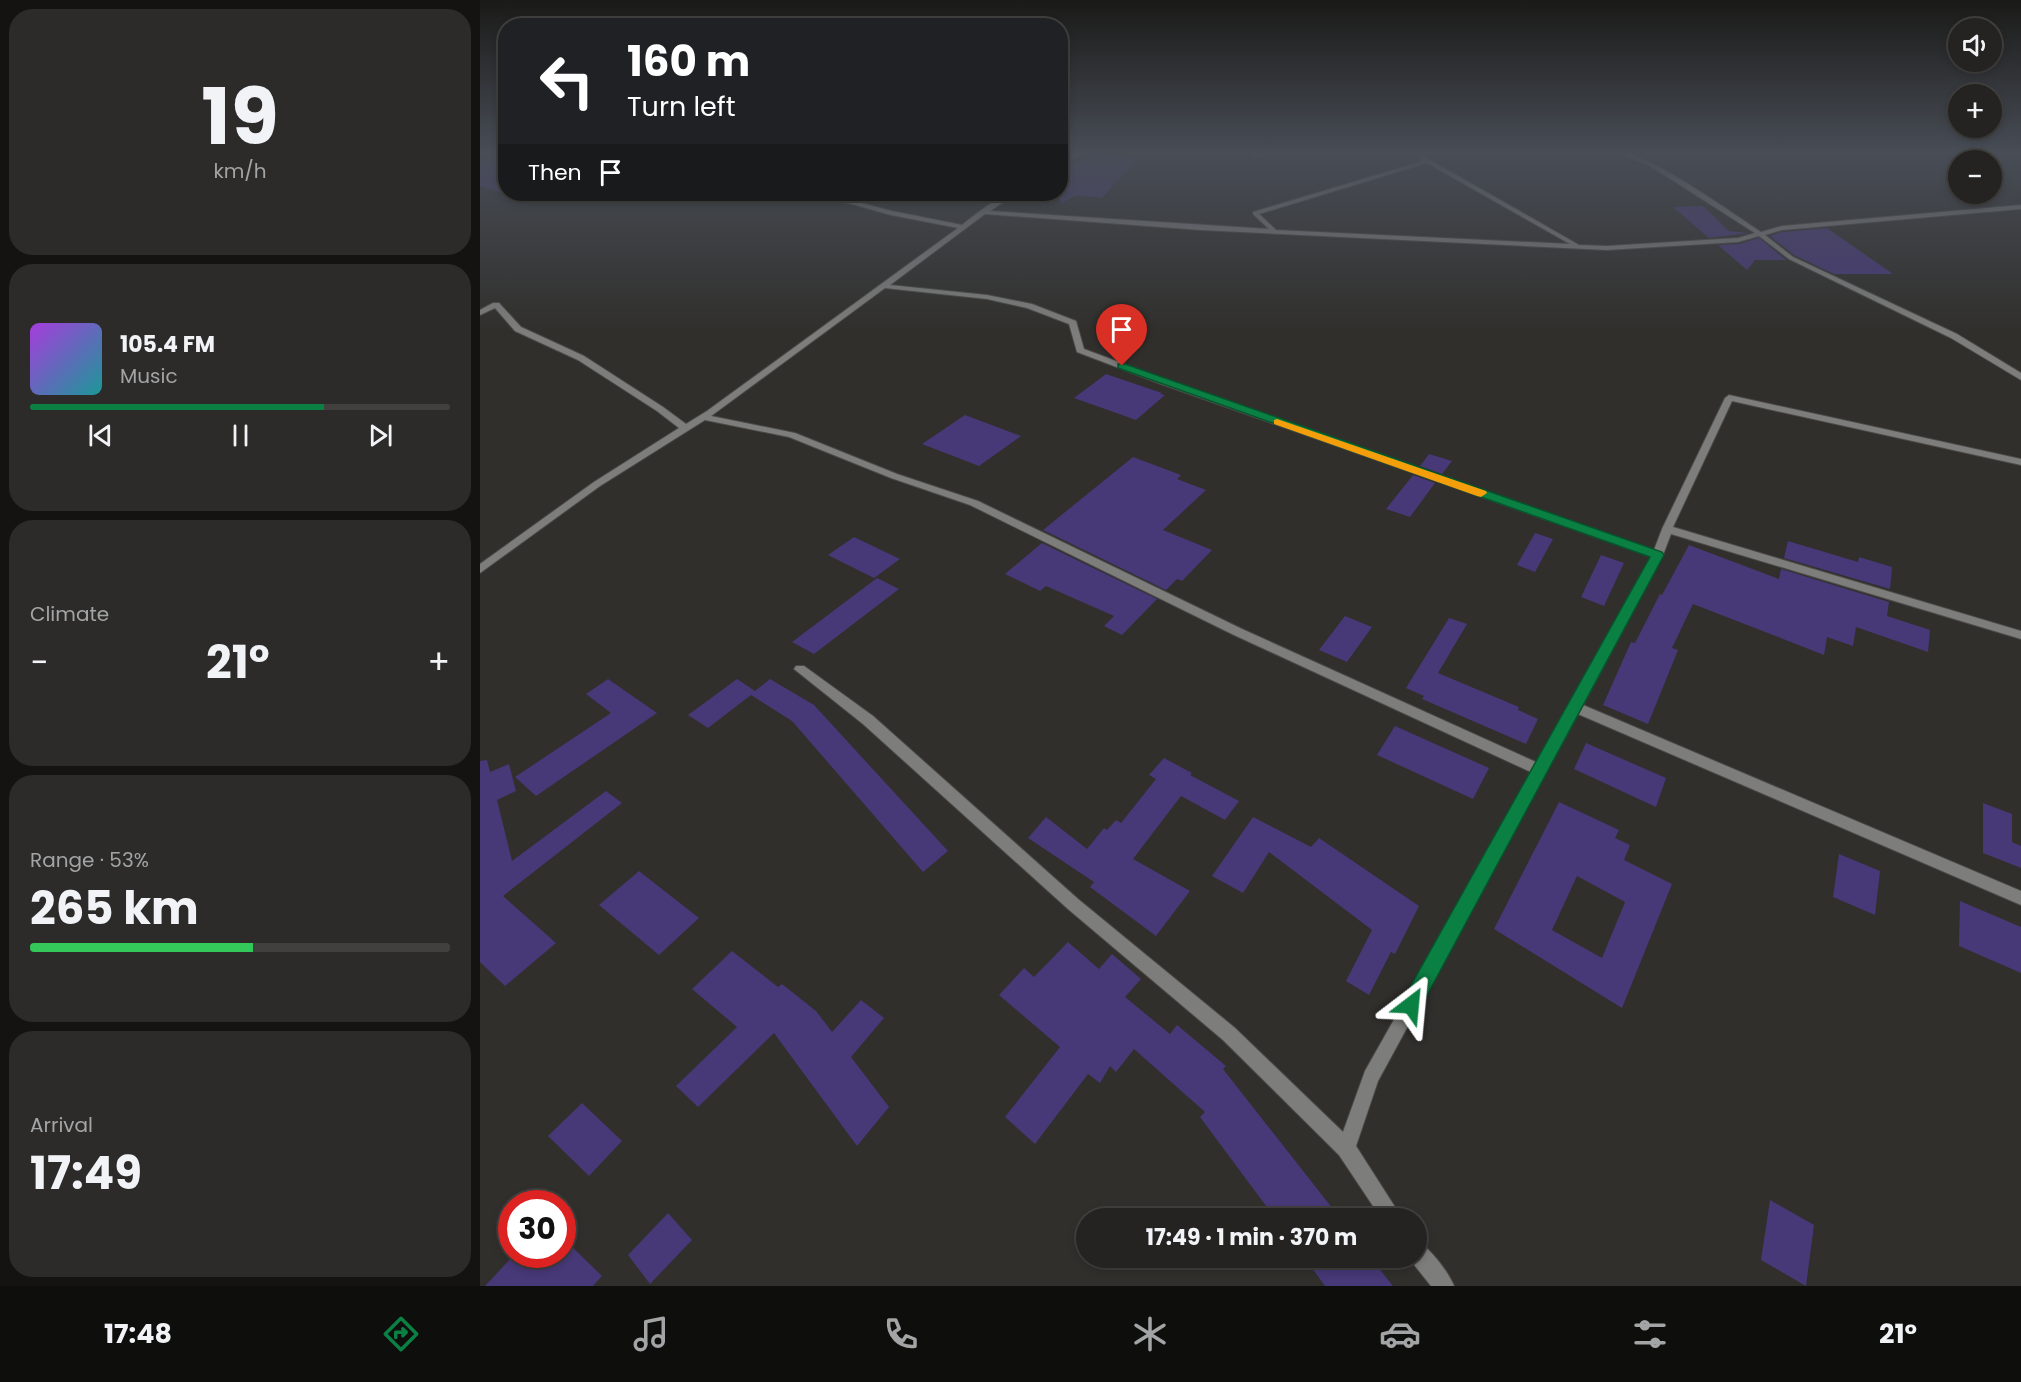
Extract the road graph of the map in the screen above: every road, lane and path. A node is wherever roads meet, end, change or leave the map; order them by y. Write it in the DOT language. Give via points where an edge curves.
graph roads {
  1 [pos="887,212"];
  2 [pos="983,212"];
  3 [pos="1258,212"];
  4 [pos="1518,212"];
  5 [pos="1726,212"];
  6 [pos="1964,212"];
  7 [pos="963,227"];
  8 [pos="1274,231"];
  9 [pos="1759,233"];
  10 [pos="1580,247"];
  11 [pos="883,286"];
  12 [pos="480,313"];
  13 [pos="2021,377"];
  14 [pos="703,417"];
  15 [pos="685,428"];
  16 [pos="2021,462"];
  17 [pos="1667,529"];
  18 [pos="1658,555"];
  19 [pos="480,569"];
  20 [pos="2021,635"];
  21 [pos="800,669"];
  22 [pos="1575,708"];
  23 [pos="1541,771"];
  24 [pos="2021,898"];
  25 [pos="1346,1148"];
  26 [pos="1385,1208"];
  27 [pos="1427,1265"];
  28 [pos="1444,1286"];
  1 -- 7 [label="street"];
  2 -- 7 [label="street"];
  2 -- 8 [label="street"];
  3 -- 8 [label="street" via="1255,213"];
  4 -- 10 [label="street"];
  5 -- 9 [label="street"];
  6 -- 9 [label="street"];
  7 -- 11 [label="street"];
  8 -- 10 [label="street"];
  9 -- 10 [label="street" via="1738,240"];
  9 -- 13 [label="street" via="1791,258 1954,336"];
  11 -- 14 [label="street"];
  11 -- 18 [label="street" via="987,297 1029,306 1073,324 1080,350"];
  12 -- 15 [label="street" via="496,306 518,329 582,358"];
  14 -- 15 [label="street"];
  14 -- 23 [label="street" via="792,435 974,503 1228,627"];
  15 -- 19 [label="street" via="597,484"];
  16 -- 17 [label="street" via="1729,398"];
  17 -- 18 [label="street"];
  17 -- 20 [label="street"];
  18 -- 22 [label="street"];
  21 -- 25 [label="street" via="868,720 1073,904 1229,1034"];
  22 -- 23 [label="street"];
  22 -- 24 [label="street"];
  23 -- 25 [label="street" via="1371,1077"];
  25 -- 26 [label="street"];
  27 -- 28 [label="street"];
}
